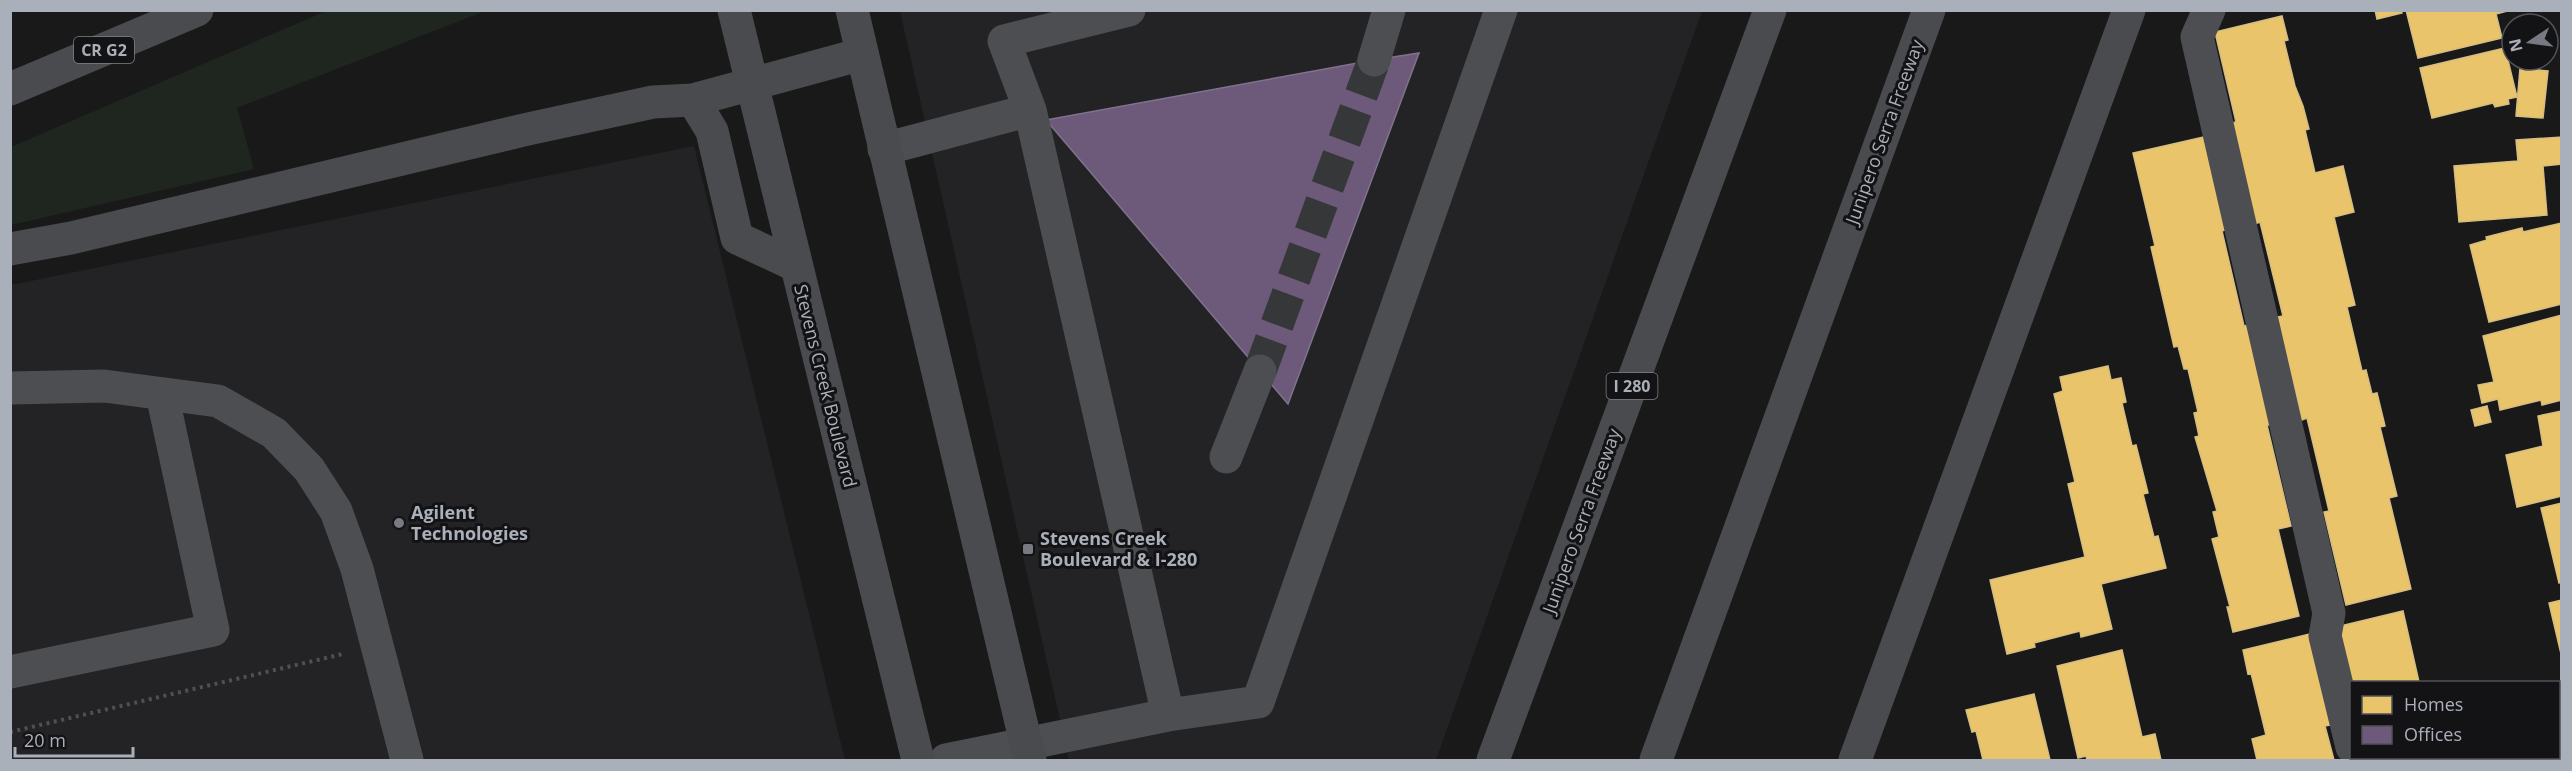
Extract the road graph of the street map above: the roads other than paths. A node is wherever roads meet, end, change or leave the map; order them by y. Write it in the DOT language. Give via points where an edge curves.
graph roads {
  1 [pos="197,10"];
  2 [pos="734,10"];
  3 [pos="852,10"];
  4 [pos="1129,10"];
  5 [pos="1389,10"];
  6 [pos="1500,10"];
  7 [pos="1770,10"];
  8 [pos="1929,10"];
  9 [pos="2129,10"];
  10 [pos="2209,10"];
  11 [pos="862,54"];
  12 [pos="1374,60"];
  13 [pos="752,84"];
  14 [pos="10,89"];
  15 [pos="693,100"];
  16 [pos="1030,110"];
  17 [pos="884,149"];
  18 [pos="10,249"];
  19 [pos="795,265"];
  20 [pos="1260,371"];
  21 [pos="10,388"];
  22 [pos="162,394"];
  23 [pos="1226,457"];
  24 [pos="10,672"];
  25 [pos="1168,715"];
  26 [pos="2350,739"];
  27 [pos="1028,753"];
  28 [pos="407,760"];
  29 [pos="918,760"];
  30 [pos="946,760"];
  31 [pos="1493,760"];
  32 [pos="1656,760"];
  33 [pos="1855,760"];
  1 -- 14 [label="main road, CR G2"];
  2 -- 13 [label="main road, Stevens Creek Boulevard"];
  3 -- 11 [label="main road"];
  4 -- 16 [label="lane" via="1004,41"];
  5 -- 12 [label="lane"];
  6 -- 25 [label="lane" via="1257,702"];
  7 -- 31 [label="main road, Junipero Serra Freeway / I 280"];
  8 -- 32 [label="main road, Junipero Serra Freeway"];
  9 -- 33 [label="main road"];
  10 -- 26 [label="lane" via="2197,37 2329,613 2325,636"];
  11 -- 13 [label="main road"];
  11 -- 17 [label="main road"];
  13 -- 15 [label="main road"];
  13 -- 19 [label="main road, Stevens Creek Boulevard"];
  15 -- 18 [label="main road" via="653,102 528,129 71,238"];
  15 -- 19 [label="main road" via="712,131 737,238"];
  16 -- 17 [label="lane"];
  16 -- 25 [label="lane"];
  17 -- 27 [label="main road"];
  19 -- 29 [label="main road, Stevens Creek Boulevard"];
  20 -- 23 [label="lane"];
  21 -- 22 [label="lane" via="104,386"];
  22 -- 24 [label="lane" via="213,630"];
  22 -- 28 [label="lane" via="218,401 274,433 309,469 336,511 357,569"];
  25 -- 27 [label="lane"];
  27 -- 30 [label="lane"];
}
